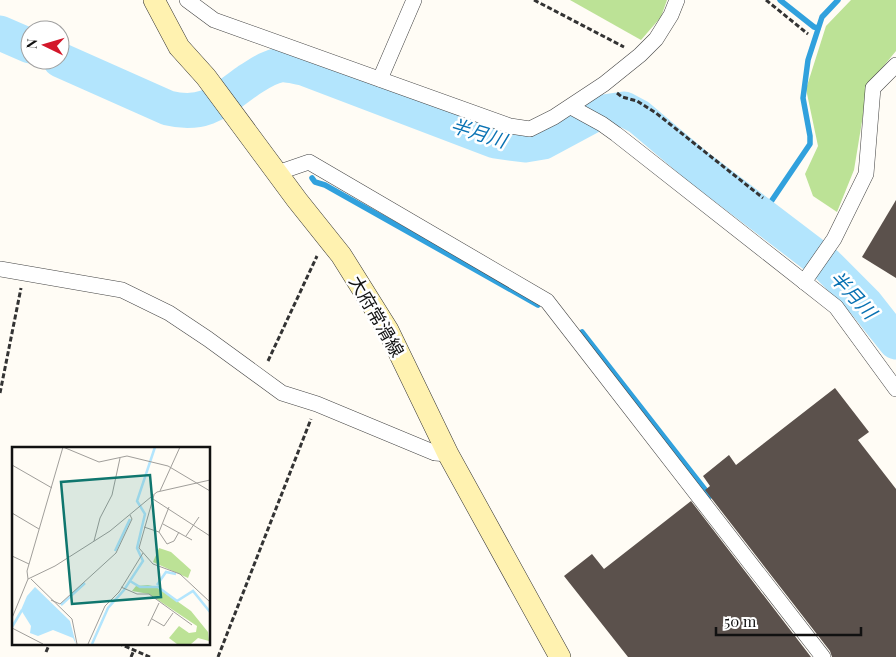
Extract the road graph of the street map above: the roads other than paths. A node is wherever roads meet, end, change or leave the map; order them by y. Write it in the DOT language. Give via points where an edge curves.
graph roads {
  1 [pos="154,0"];
  2 [pos="187,0"];
  3 [pos="414,0"];
  4 [pos="677,0"];
  5 [pos="896,65"];
  6 [pos="380,79"];
  7 [pos="575,110"];
  8 [pos="277,173"];
  9 [pos="0,269"];
  10 [pos="804,282"];
  11 [pos="896,389"];
  12 [pos="448,454"];
  13 [pos="560,657"];
  14 [pos="823,657"];
  1 -- 8 [label="main road, 大府常滑線" via="179,47 206,77"];
  2 -- 6 [label="street" via="214,20"];
  3 -- 6 [label="street"];
  4 -- 7 [label="street" via="656,39"];
  5 -- 10 [label="street" via="873,88 866,174 834,239"];
  6 -- 7 [label="street" via="510,126 530,129"];
  7 -- 10 [label="street" via="602,124"];
  8 -- 12 [label="main road, 大府常滑線" via="341,255 388,330"];
  8 -- 14 [label="street" via="309,162 547,301"];
  9 -- 12 [label="street" via="122,290 169,313 282,393 317,404 435,453"];
  10 -- 11 [label="street" via="836,307"];
  12 -- 13 [label="main road, 大府常滑線"];
}
